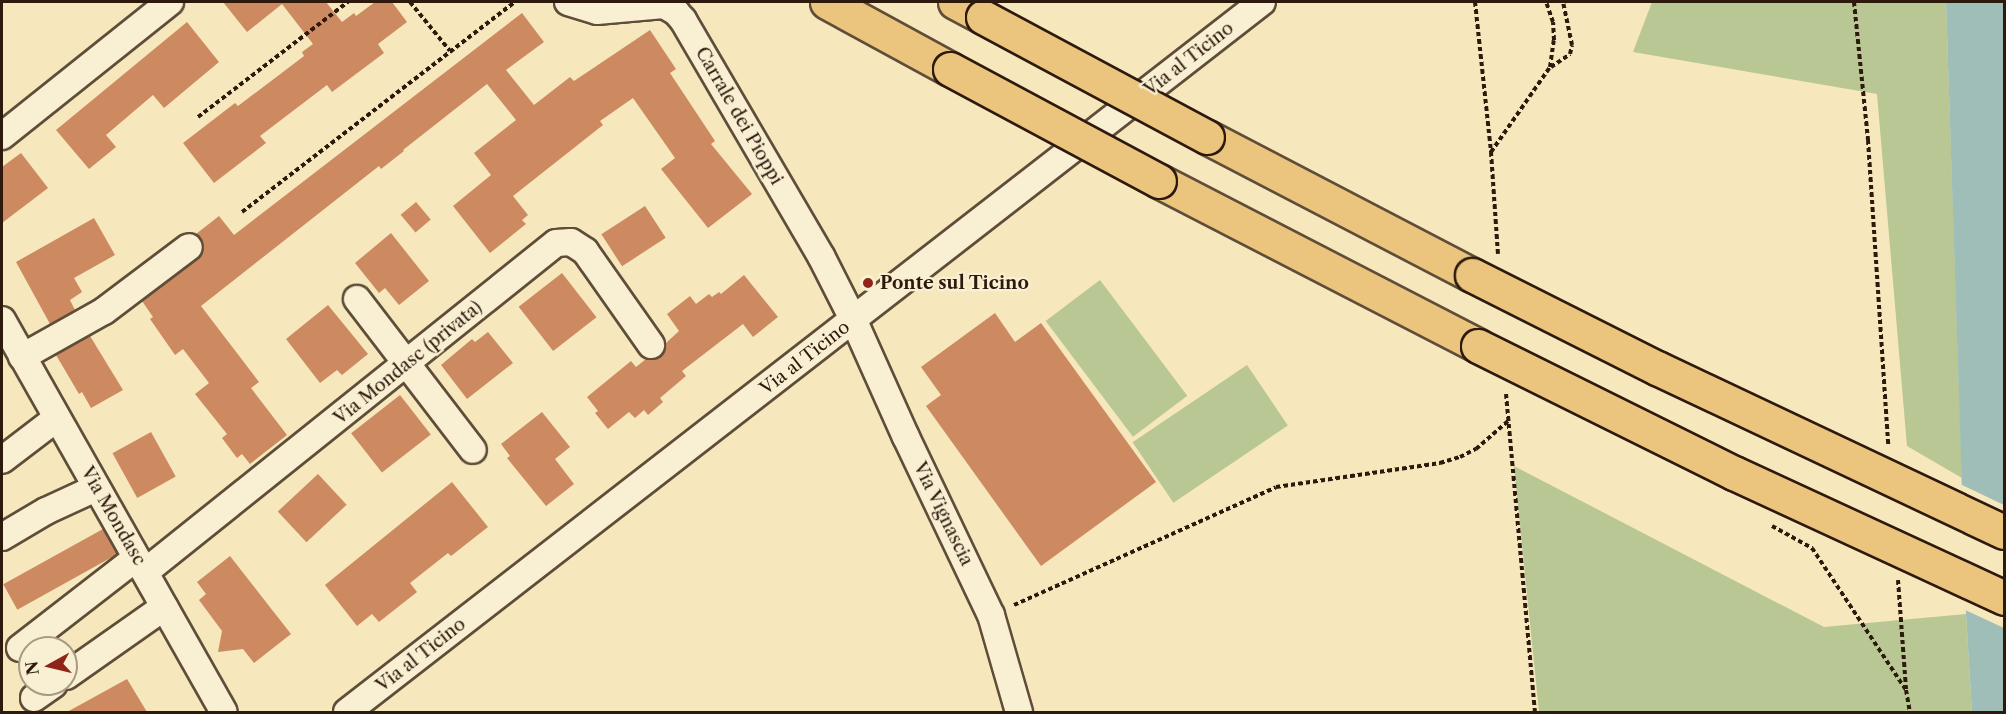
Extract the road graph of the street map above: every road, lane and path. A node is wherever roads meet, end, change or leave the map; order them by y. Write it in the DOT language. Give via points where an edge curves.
graph roads {
  1 [pos="170,2"];
  2 [pos="348,2"];
  3 [pos="410,2"];
  4 [pos="514,2"];
  5 [pos="568,2"];
  6 [pos="827,2"];
  7 [pos="955,2"];
  8 [pos="1262,2"];
  9 [pos="1546,2"];
  10 [pos="1563,2"];
  11 [pos="1854,2"];
  12 [pos="450,51"];
  13 [pos="1550,67"];
  14 [pos="198,117"];
  15 [pos="2,136"];
  16 [pos="1491,152"];
  17 [pos="242,212"];
  18 [pos="189,247"];
  19 [pos="357,299"];
  20 [pos="2,320"];
  21 [pos="854,321"];
  22 [pos="651,345"];
  23 [pos="22,357"];
  24 [pos="407,364"];
  25 [pos="57,417"];
  26 [pos="1508,421"];
  27 [pos="473,450"];
  28 [pos="1889,453"];
  29 [pos="2,460"];
  30 [pos="96,488"];
  31 [pos="1771,525"];
  32 [pos="2004,532"];
  33 [pos="2,537"];
  34 [pos="140,565"];
  35 [pos="1897,572"];
  36 [pos="2004,598"];
  37 [pos="164,607"];
  38 [pos="991,615"];
  39 [pos="37,636"];
  40 [pos="78,668"];
  41 [pos="1906,690"];
  42 [pos="224,712"];
  43 [pos="347,712"];
  44 [pos="1018,712"];
  45 [pos="1910,712"];
  1 -- 15 [label="street"];
  2 -- 14 [label="path"];
  3 -- 12 [label="path"];
  4 -- 12 [label="path"];
  5 -- 21 [label="street, Carrale dei Pioppi" via="597,11 663,5 676,12 821,256"];
  6 -- 36 [label="highway, bridge" via="1159,181 1478,346 1744,478"];
  7 -- 32 [label="highway, bridge" via="1472,276 1677,378"];
  8 -- 21 [label="street, Via al Ticino"];
  9 -- 13 [label="path" via="1553,22"];
  10 -- 13 [label="path" via="1572,45 1570,54"];
  11 -- 28 [label="path" via="1868,140"];
  12 -- 17 [label="path"];
  13 -- 16 [label="path"];
  18 -- 23 [label="street" via="104,311"];
  19 -- 24 [label="street"];
  20 -- 23 [label="street, Via Mondasc"];
  21 -- 38 [label="street, Via Vignascia"];
  21 -- 43 [label="street, Via al Ticino"];
  22 -- 24 [label="street, Via Mondasc (privata)" via="585,250 565,242 548,248"];
  23 -- 25 [label="street, Via Mondasc"];
  24 -- 27 [label="street"];
  24 -- 34 [label="street, Via Mondasc (privata)"];
  25 -- 29 [label="street"];
  25 -- 30 [label="street, Via Mondasc"];
  26 -- 38 [label="path" via="1476,449 1440,463 1276,487"];
  30 -- 33 [label="street" via="30,519"];
  30 -- 34 [label="street, Via Mondasc"];
  31 -- 41 [label="path" via="1812,548"];
  34 -- 37 [label="street, Via Mondasc"];
  34 -- 39 [label="street, Via Mondasc (privata)"];
  35 -- 41 [label="path"];
  37 -- 40 [label="street"];
  37 -- 42 [label="street, Via Mondasc"];
  38 -- 44 [label="street, Via Vignascia"];
  41 -- 45 [label="path"];
}
